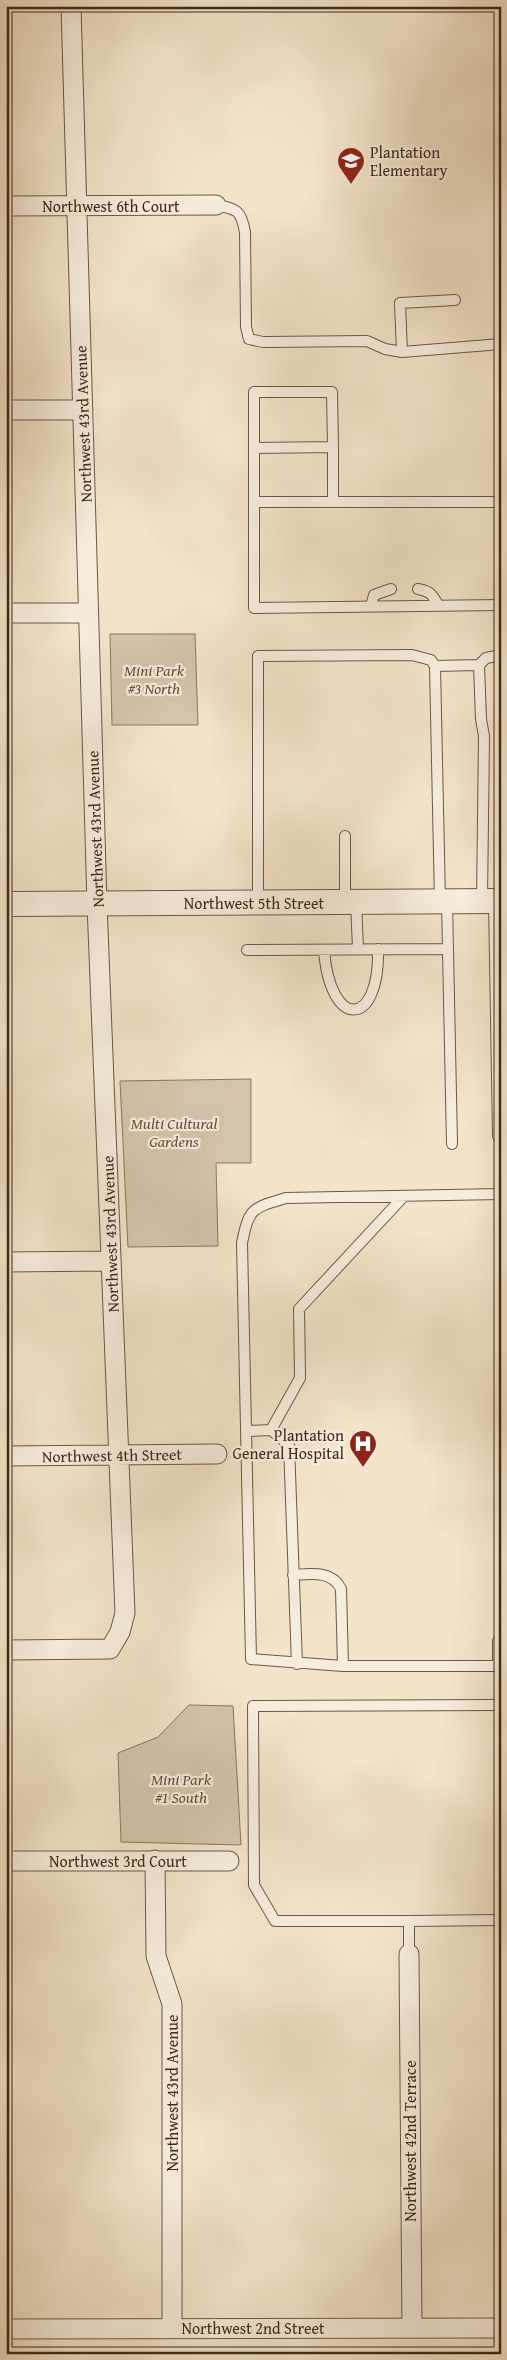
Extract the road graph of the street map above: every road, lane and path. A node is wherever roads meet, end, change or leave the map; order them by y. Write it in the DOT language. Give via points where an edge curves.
graph roads {
  1 [pos="71,6"];
  2 [pos="216,205"];
  3 [pos="6,206"];
  4 [pos="76,206"];
  5 [pos="455,300"];
  6 [pos="501,344"];
  7 [pos="402,352"];
  8 [pos="6,410"];
  9 [pos="83,410"];
  10 [pos="333,447"];
  11 [pos="254,448"];
  12 [pos="254,502"];
  13 [pos="333,502"];
  14 [pos="501,502"];
  15 [pos="391,588"];
  16 [pos="418,588"];
  17 [pos="501,604"];
  18 [pos="438,605"];
  19 [pos="371,606"];
  20 [pos="6,613"];
  21 [pos="88,613"];
  22 [pos="501,655"];
  23 [pos="479,665"];
  24 [pos="435,666"];
  25 [pos="345,836"];
  26 [pos="492,901"];
  27 [pos="351,902"];
  28 [pos="443,902"];
  29 [pos="258,903"];
  30 [pos="6,904"];
  31 [pos="97,904"];
  32 [pos="358,949"];
  33 [pos="378,949"];
  34 [pos="448,949"];
  35 [pos="247,950"];
  36 [pos="324,950"];
  37 [pos="501,1136"];
  38 [pos="452,1144"];
  39 [pos="501,1194"];
  40 [pos="404,1196"];
  41 [pos="110,1261"];
  42 [pos="6,1262"];
  43 [pos="271,1430"];
  44 [pos="247,1431"];
  45 [pos="217,1454"];
  46 [pos="6,1456"];
  47 [pos="118,1456"];
  48 [pos="293,1575"];
  49 [pos="501,1637"];
  50 [pos="6,1650"];
  51 [pos="297,1664"];
  52 [pos="343,1666"];
  53 [pos="500,1666"];
  54 [pos="501,1705"];
  55 [pos="155,1860"];
  56 [pos="6,1861"];
  57 [pos="230,1861"];
  58 [pos="501,1920"];
  59 [pos="409,1921"];
  60 [pos="409,1954"];
  61 [pos="172,2328"];
  62 [pos="412,2328"];
  63 [pos="501,2328"];
  64 [pos="6,2330"];
  1 -- 4 [label="street, Northwest 43rd Avenue"];
  2 -- 4 [label="street, Northwest 6th Court"];
  2 -- 7 [label="lane" via="234,208 242,216 246,327 250,339 263,342 367,341 385,350"];
  3 -- 4 [label="street, Northwest 6th Court"];
  4 -- 9 [label="street, Northwest 43rd Avenue"];
  5 -- 7 [label="lane" via="400,303"];
  6 -- 7 [label="lane"];
  8 -- 9 [label="street"];
  9 -- 21 [label="street, Northwest 43rd Avenue"];
  10 -- 11 [label="lane"];
  10 -- 11 [label="lane" via="332,392 254,392"];
  10 -- 13 [label="lane"];
  11 -- 12 [label="lane"];
  12 -- 13 [label="lane"];
  12 -- 19 [label="lane" via="254,608"];
  13 -- 14 [label="lane"];
  15 -- 19 [label="lane" via="374,595"];
  16 -- 18 [label="lane" via="432,594"];
  17 -- 18 [label="lane"];
  18 -- 19 [label="lane"];
  20 -- 21 [label="street"];
  21 -- 31 [label="street, Northwest 43rd Avenue"];
  22 -- 23 [label="lane" via="486,658"];
  23 -- 24 [label="lane"];
  23 -- 26 [label="lane"];
  24 -- 28 [label="lane"];
  24 -- 29 [label="lane" via="431,660 412,655 258,656"];
  25 -- 27 [label="lane"];
  26 -- 28 [label="street, Northwest 5th Street"];
  26 -- 37 [label="lane" via="498,1136"];
  27 -- 28 [label="street, Northwest 5th Street"];
  27 -- 29 [label="street, Northwest 5th Street"];
  27 -- 32 [label="lane"];
  28 -- 34 [label="lane"];
  29 -- 31 [label="street, Northwest 5th Street"];
  30 -- 31 [label="street, Northwest 5th Street"];
  31 -- 41 [label="street, Northwest 43rd Avenue"];
  32 -- 33 [label="lane"];
  32 -- 36 [label="lane"];
  33 -- 34 [label="lane"];
  33 -- 36 [label="lane" via="372,991 366,1003 354,1010 347,1009 334,996"];
  34 -- 38 [label="lane"];
  35 -- 36 [label="lane"];
  39 -- 40 [label="lane"];
  40 -- 43 [label="lane" via="299,1309 300,1378"];
  40 -- 44 [label="lane" via="286,1198 260,1206 247,1218 242,1243"];
  41 -- 42 [label="street"];
  41 -- 47 [label="street, Northwest 43rd Avenue"];
  43 -- 44 [label="lane"];
  43 -- 48 [label="lane" via="289,1445"];
  44 -- 51 [label="lane" via="251,1659"];
  45 -- 47 [label="street, Northwest 4th Street"];
  46 -- 47 [label="street, Northwest 4th Street"];
  47 -- 50 [label="street, Northwest 43rd Avenue" via="125,1613 120,1632 110,1648"];
  48 -- 51 [label="lane"];
  48 -- 52 [label="lane" via="323,1574 338,1582 341,1589"];
  49 -- 53 [label="lane" via="498,1642"];
  51 -- 52 [label="lane"];
  52 -- 53 [label="lane"];
  54 -- 59 [label="lane" via="253,1706 254,1885 275,1921"];
  55 -- 56 [label="street, Northwest 3rd Court"];
  55 -- 57 [label="street, Northwest 3rd Court"];
  55 -- 61 [label="street, Northwest 43rd Avenue" via="156,1956 172,2004"];
  58 -- 59 [label="lane"];
  59 -- 60 [label="lane"];
  60 -- 62 [label="street, Northwest 42nd Terrace"];
  61 -- 62 [label="street, Northwest 2nd Street"];
  61 -- 64 [label="street, Northwest 2nd Street"];
  62 -- 63 [label="street, Northwest 2nd Street"];
}
